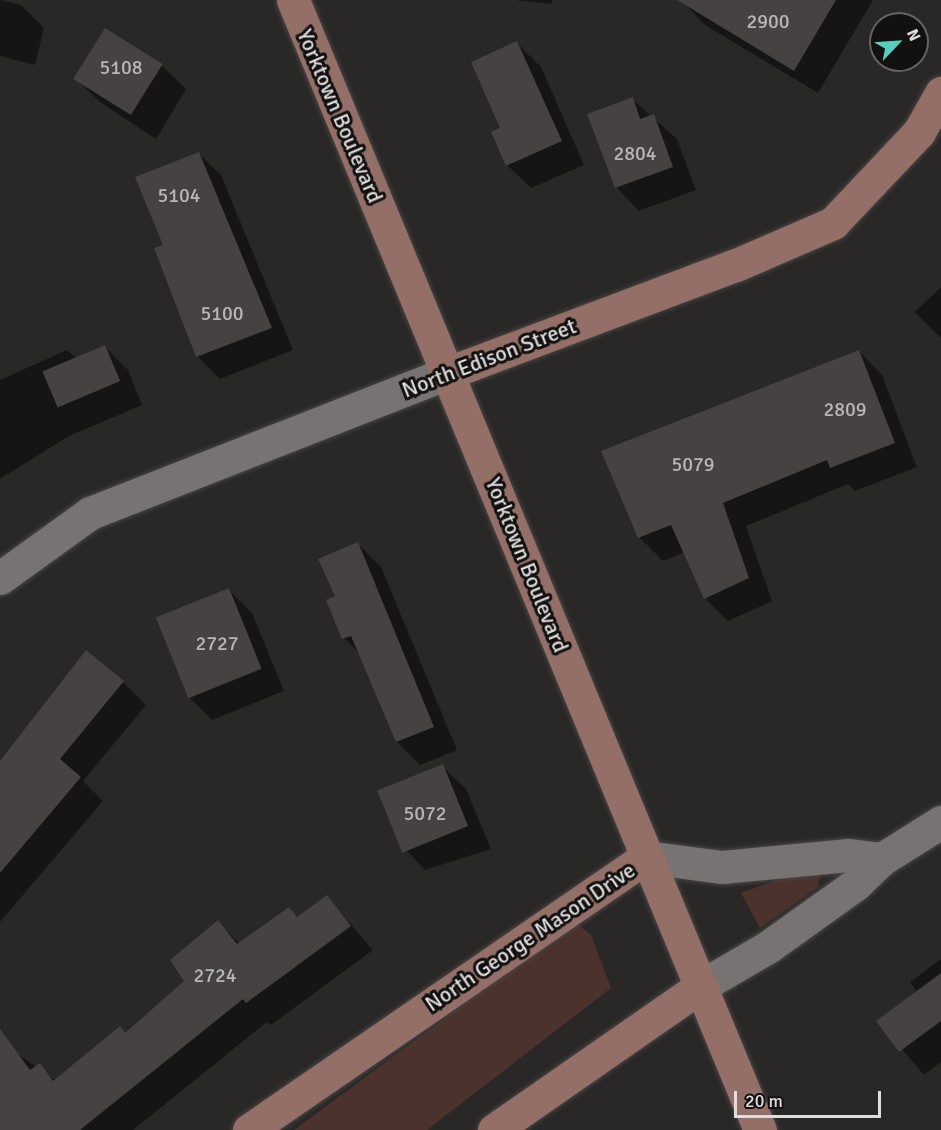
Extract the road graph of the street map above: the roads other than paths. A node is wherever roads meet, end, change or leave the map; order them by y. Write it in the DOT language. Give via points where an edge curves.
graph roads {
  1 [pos="293,0"];
  2 [pos="941,93"];
  3 [pos="448,373"];
  4 [pos="0,578"];
  5 [pos="941,822"];
  6 [pos="646,857"];
  7 [pos="882,859"];
  8 [pos="701,986"];
  9 [pos="249,1130"];
  10 [pos="494,1130"];
  11 [pos="760,1130"];
  1 -- 3 [label="street, Yorktown Boulevard"];
  2 -- 3 [label="street, North Edison Street" via="919,132 833,223 736,265"];
  3 -- 4 [label="street, North Edison Street" via="90,513"];
  3 -- 6 [label="street, Yorktown Boulevard"];
  5 -- 7 [label="street"];
  6 -- 7 [label="street, North George Mason Drive" via="722,867 838,856"];
  6 -- 8 [label="street, Yorktown Boulevard"];
  6 -- 9 [label="street, North George Mason Drive"];
  7 -- 8 [label="street" via="856,884 768,947"];
  8 -- 10 [label="street"];
  8 -- 11 [label="street, Yorktown Boulevard"];
}
